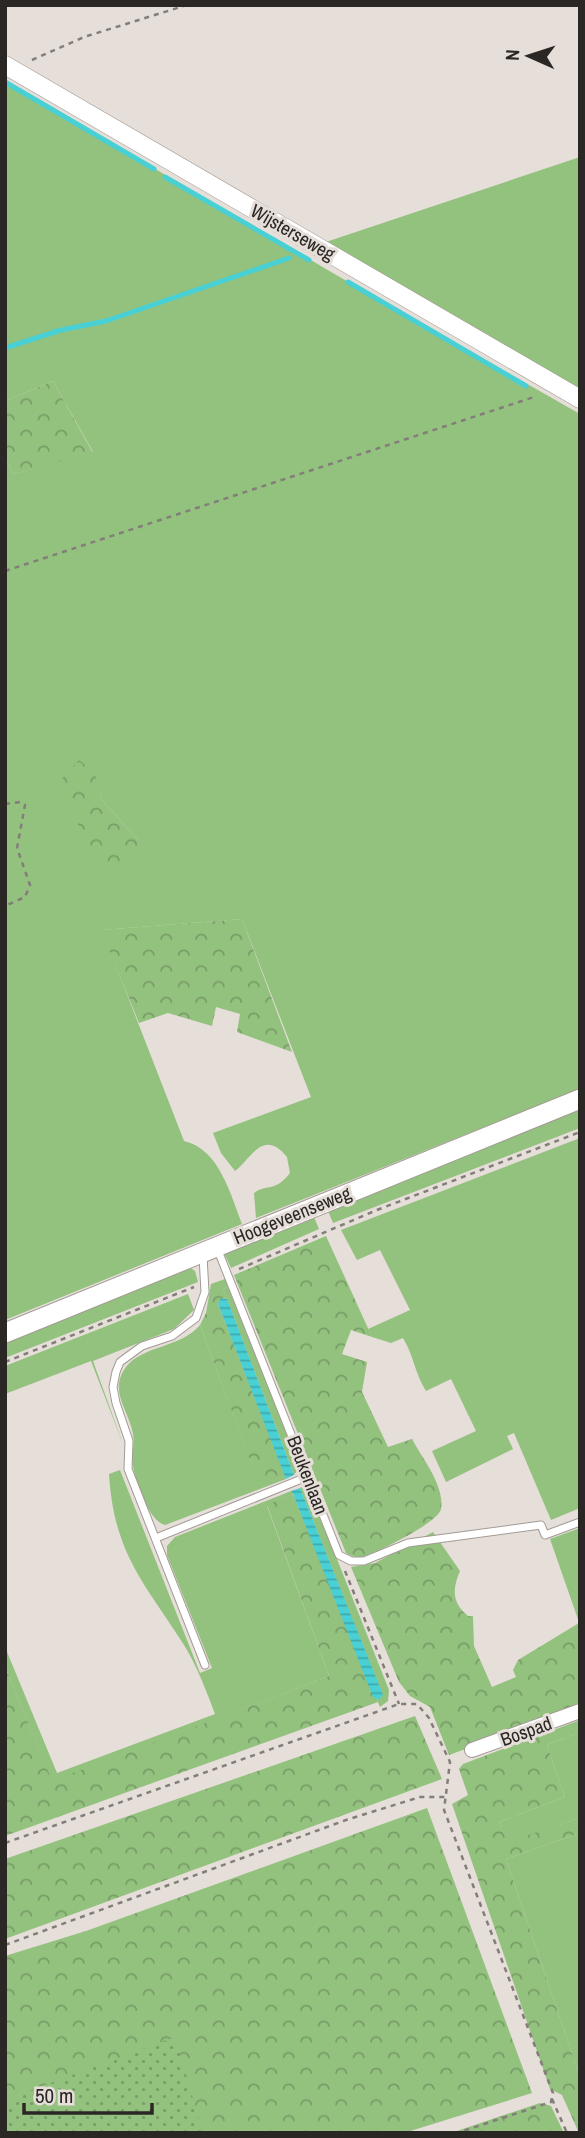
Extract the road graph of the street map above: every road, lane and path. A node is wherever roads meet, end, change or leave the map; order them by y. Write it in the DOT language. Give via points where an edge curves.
graph roads {
  1 [pos="187,5"];
  2 [pos="12,69"];
  3 [pos="560,388"];
  4 [pos="580,399"];
  5 [pos="5,571"];
  6 [pos="5,804"];
  7 [pos="5,906"];
  8 [pos="580,1099"];
  9 [pos="580,1132"];
  10 [pos="210,1249"];
  11 [pos="228,1273"];
  12 [pos="205,1283"];
  13 [pos="5,1333"];
  14 [pos="5,1362"];
  15 [pos="309,1476"];
  16 [pos="580,1522"];
  17 [pos="156,1538"];
  18 [pos="339,1555"];
  19 [pos="205,1665"];
  20 [pos="399,1704"];
  21 [pos="580,1711"];
  22 [pos="472,1750"];
  23 [pos="445,1797"];
  24 [pos="5,1843"];
  25 [pos="5,1945"];
  26 [pos="552,2099"];
  27 [pos="457,2133"];
  28 [pos="567,2133"];
  1 -- 2 [label="path" via="84,37"];
  2 -- 3 [label="street, Wijsterseweg"];
  3 -- 4 [label="street, Wijsterseweg"];
  3 -- 5 [label="path"];
  6 -- 7 [label="path" via="25,805 17,848 30,885 25,897"];
  8 -- 10 [label="main road, Hoogeveenseweg"];
  9 -- 11 [label="path, Hoogeveenseweg"];
  10 -- 11 [label="lane, Beukenlaan"];
  10 -- 12 [label="lane"];
  10 -- 13 [label="main road, Hoogeveenseweg"];
  11 -- 15 [label="lane, Beukenlaan"];
  12 -- 14 [label="path"];
  12 -- 17 [label="lane" via="196,1318 172,1336 142,1346 120,1362 113,1387 129,1441 128,1469"];
  15 -- 17 [label="lane"];
  15 -- 18 [label="lane, Beukenlaan"];
  16 -- 18 [label="lane" via="545,1535 541,1525 408,1542 363,1561"];
  17 -- 19 [label="lane"];
  18 -- 20 [label="path"];
  20 -- 23 [label="path" via="417,1704 429,1718 450,1762"];
  20 -- 24 [label="path"];
  21 -- 22 [label="street, Bospad"];
  23 -- 25 [label="path" via="420,1797 346,1820"];
  23 -- 26 [label="path" via="444,1810 550,2080"];
  26 -- 27 [label="path"];
  26 -- 28 [label="path"];
}
